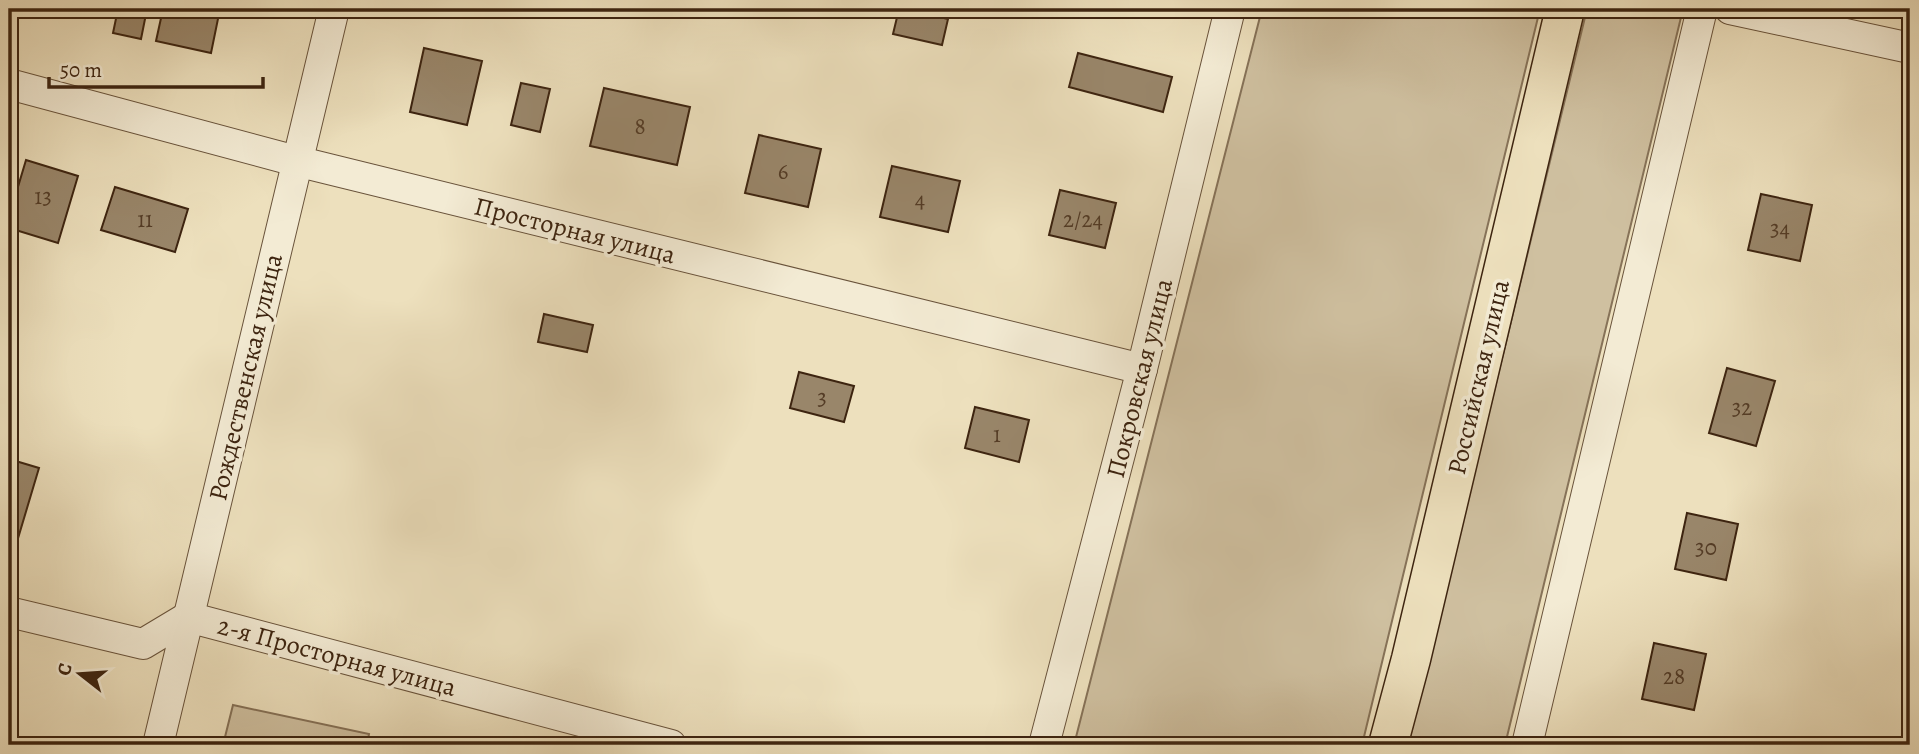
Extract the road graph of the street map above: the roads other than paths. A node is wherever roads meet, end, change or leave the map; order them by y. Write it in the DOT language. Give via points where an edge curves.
graph roads {
  1 [pos="334,9"];
  2 [pos="1230,9"];
  3 [pos="1565,9"];
  4 [pos="1702,9"];
  5 [pos="1730,9"];
  6 [pos="1910,48"];
  7 [pos="9,84"];
  8 [pos="296,161"];
  9 [pos="1142,369"];
  10 [pos="9,612"];
  11 [pos="188,617"];
  12 [pos="158,745"];
  13 [pos="671,745"];
  14 [pos="1044,745"];
  15 [pos="1388,745"];
  16 [pos="1527,745"];
  1 -- 8 [label="street, Рождественская улица"];
  2 -- 9 [label="street, Покровская улица"];
  3 -- 15 [label="main road, Российская улица"];
  4 -- 16 [label="street"];
  5 -- 6 [label="street"];
  7 -- 8 [label="street, Просторная улица"];
  8 -- 9 [label="street, Просторная улица"];
  8 -- 11 [label="street, Рождественская улица"];
  9 -- 14 [label="street, Покровская улица"];
  10 -- 11 [label="street, 2-я Просторная улица" via="143,644"];
  11 -- 12 [label="street, Рождественская улица"];
  11 -- 13 [label="street, 2-я Просторная улица"];
}
